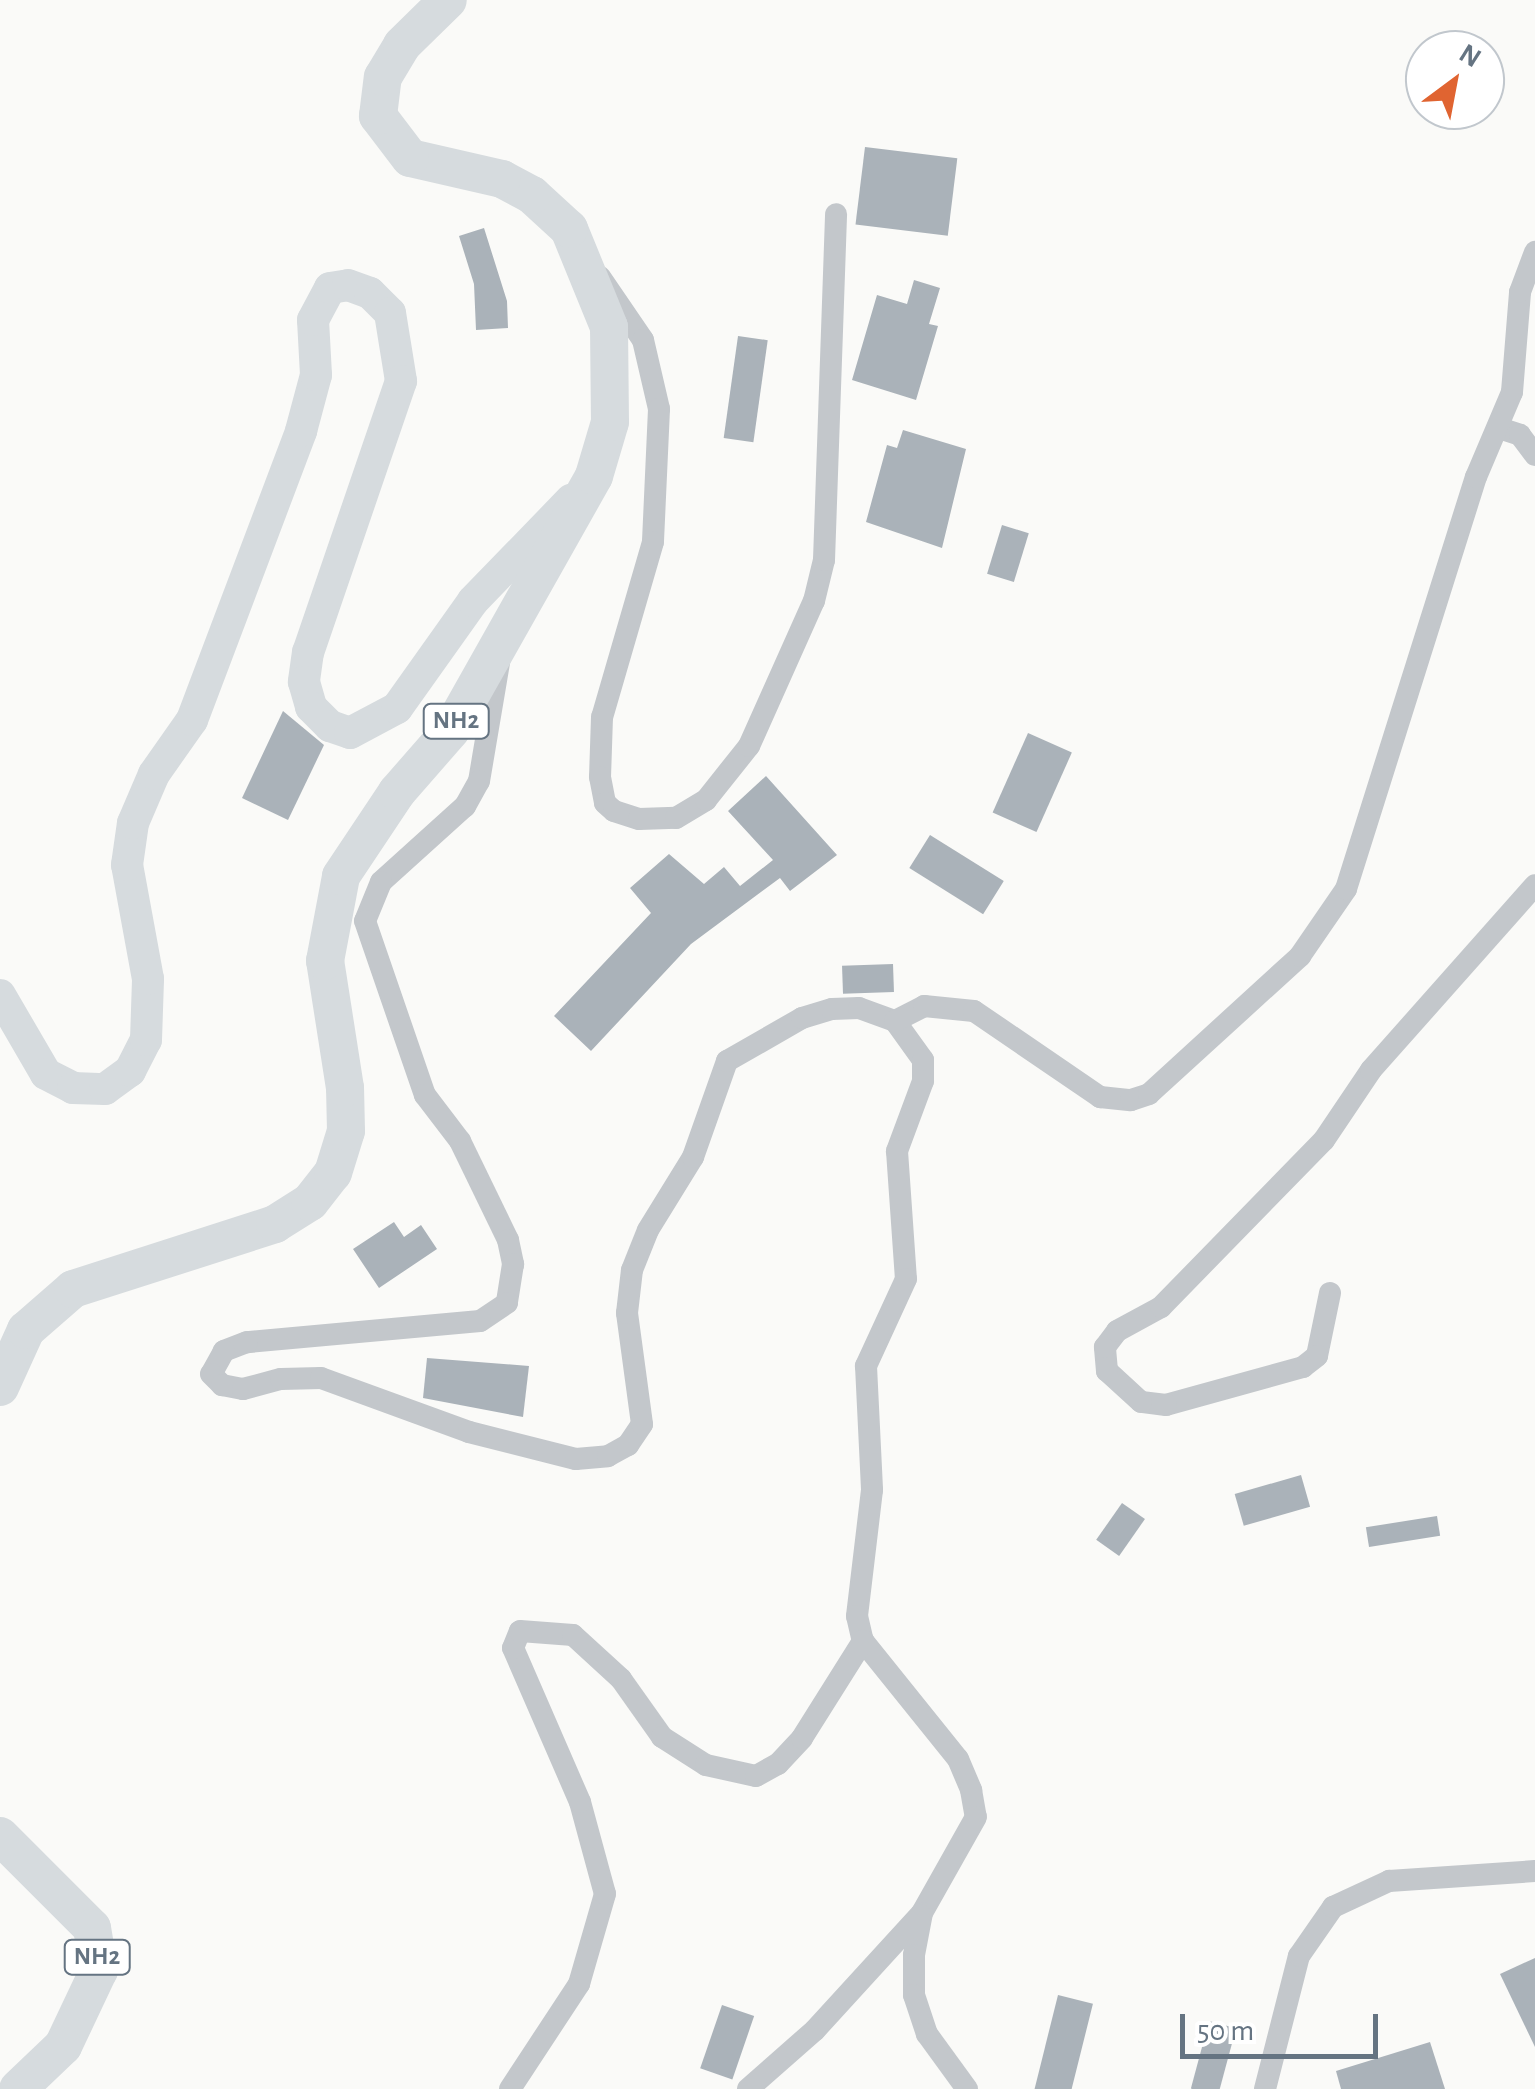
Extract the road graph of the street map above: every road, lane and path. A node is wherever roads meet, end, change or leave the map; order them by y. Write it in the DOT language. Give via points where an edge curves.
graph roads {
  1 [pos="448,0"];
  2 [pos="836,214"];
  3 [pos="1535,252"];
  4 [pos="585,259"];
  5 [pos="1499,428"];
  6 [pos="1535,455"];
  7 [pos="594,476"];
  8 [pos="503,629"];
  9 [pos="1535,884"];
  10 [pos="0,995"];
  11 [pos="896,1021"];
  12 [pos="1330,1293"];
  13 [pos="0,1387"];
  14 [pos="862,1641"];
  15 [pos="0,1836"];
  16 [pos="1535,1871"];
  17 [pos="922,1913"];
  18 [pos="18,2089"];
  19 [pos="510,2089"];
  20 [pos="748,2089"];
  21 [pos="967,2089"];
  22 [pos="1266,2089"];
  1 -- 4 [label="highway, NH2" via="402,45 383,77 378,116 386,132 410,158 502,179 532,195 569,229"];
  2 -- 4 [label="street" via="824,560 814,601 749,746 706,800 676,818 639,819 614,811 605,803 600,777 602,718 653,542 659,408 642,340"];
  3 -- 5 [label="street" via="1520,292 1512,392"];
  4 -- 7 [label="highway, NH2" via="610,327 612,368 610,422"];
  5 -- 6 [label="street" via="1520,434"];
  5 -- 11 [label="street" via="1476,477 1346,888 1300,956 1149,1094 1131,1100 1100,1097 974,1011 924,1006"];
  7 -- 8 [label="highway, NH2"];
  7 -- 10 [label="main road" via="473,601 397,708 350,734 330,726 311,707 304,682 308,652 401,381 390,313 370,293 348,285 330,288 312,320 316,375 301,432 192,720 154,774 132,823 128,865 148,979 146,1040 130,1071 105,1089 72,1088 46,1074"];
  8 -- 11 [label="street" via="479,781 465,806 382,882 365,921 426,1096 460,1141 508,1240 513,1264 507,1302 480,1321 247,1342 213,1361 212,1374 222,1385 243,1389 321,1378 469,1432 576,1459 628,1446 642,1424 627,1313 632,1270 693,1157 727,1061 788,1025 832,1010 859,1008"];
  8 -- 13 [label="highway, NH2" via="451,730 397,792 342,876 325,961 345,1088 346,1131 333,1173 310,1202 276,1224 73,1288 26,1330"];
  9 -- 12 [label="street" via="1371,1070 1324,1140 1161,1307 1117,1330 1104,1348 1107,1372 1142,1402 1166,1405 1303,1368 1316,1356"];
  11 -- 14 [label="street" via="922,1060 923,1081 898,1151 906,1279 866,1366 872,1490 857,1616"];
  14 -- 17 [label="street" via="958,1759 971,1790 976,1818"];
  14 -- 19 [label="street" via="802,1738 756,1776 706,1764 662,1737 622,1679 573,1634 520,1631 513,1648 580,1802 605,1894 578,1984"];
  15 -- 18 [label="highway, NH2" via="92,1928 99,1970 63,2046"];
  16 -- 22 [label="street" via="1389,1881 1332,1907 1300,1956"];
  17 -- 20 [label="street" via="814,2030"];
  17 -- 21 [label="street" via="914,1995 927,2034"];
}
